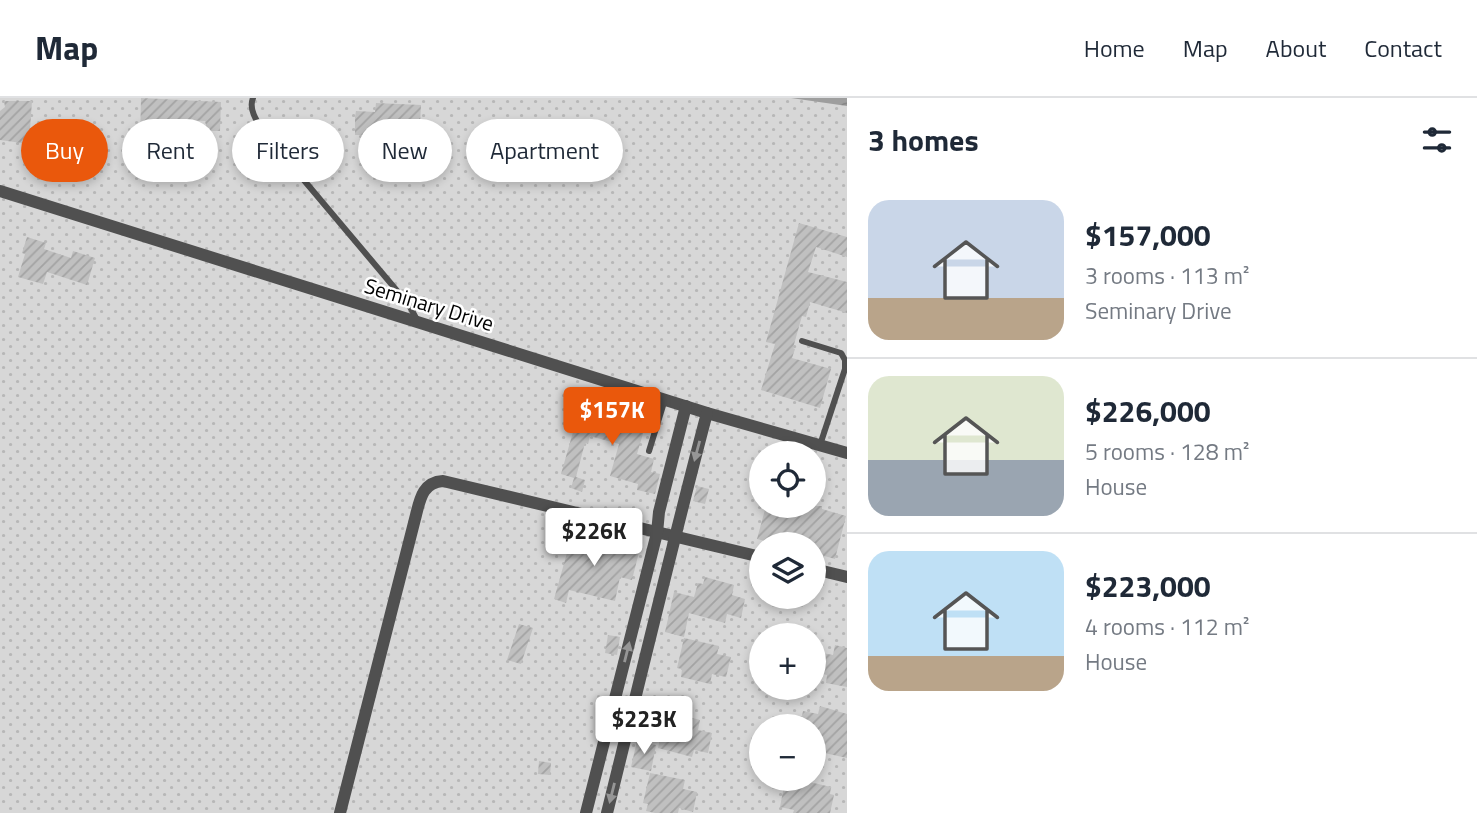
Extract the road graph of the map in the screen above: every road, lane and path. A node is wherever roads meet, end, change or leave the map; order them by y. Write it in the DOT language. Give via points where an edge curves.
graph roads {
  1 [pos="253,98"];
  2 [pos="0,191"];
  3 [pos="418,321"];
  4 [pos="802,341"];
  5 [pos="664,399"];
  6 [pos="686,406"];
  7 [pos="707,412"];
  8 [pos="806,441"];
  9 [pos="821,441"];
  10 [pos="826,447"];
  11 [pos="649,451"];
  12 [pos="847,453"];
  13 [pos="657,533"];
  14 [pos="676,538"];
  15 [pos="749,554"];
  16 [pos="826,572"];
  17 [pos="847,577"];
  18 [pos="340,813"];
  19 [pos="586,813"];
  20 [pos="607,813"];
  1 -- 3 [label="lane" via="253,112 265,134"];
  2 -- 3 [label="street, Seminary Drive"];
  3 -- 5 [label="street, Seminary Drive"];
  4 -- 9 [label="lane" via="841,353 845,360"];
  5 -- 6 [label="street, Seminary Drive"];
  5 -- 11 [label="lane"];
  6 -- 7 [label="street, Seminary Drive"];
  6 -- 13 [label="street"];
  7 -- 8 [label="street, Seminary Drive"];
  7 -- 14 [label="street, one-way"];
  10 -- 12 [label="street, Seminary Drive"];
  13 -- 14 [label="street"];
  13 -- 18 [label="street" via="443,481 429,485 416,515"];
  19 -- 13 [label="street, one-way"];
  14 -- 15 [label="street"];
  14 -- 20 [label="street, one-way"];
  16 -- 17 [label="street"];
}
